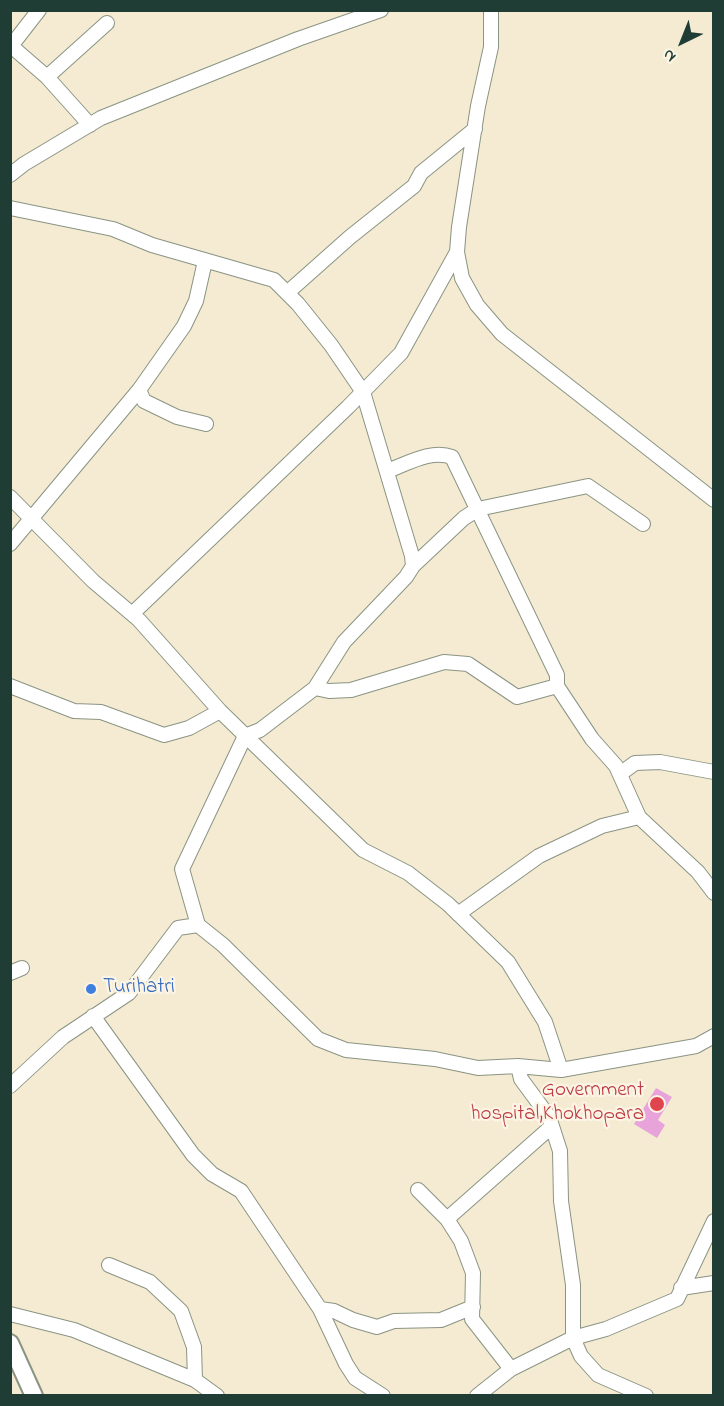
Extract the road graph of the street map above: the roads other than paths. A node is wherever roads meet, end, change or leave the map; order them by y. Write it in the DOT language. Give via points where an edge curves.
graph roads {
  1 [pos="39,10"];
  2 [pos="381,10"];
  3 [pos="491,10"];
  4 [pos="107,23"];
  5 [pos="11,45"];
  6 [pos="47,77"];
  7 [pos="90,125"];
  8 [pos="475,129"];
  9 [pos="10,175"];
  10 [pos="10,208"];
  11 [pos="457,252"];
  12 [pos="205,261"];
  13 [pos="287,293"];
  14 [pos="139,390"];
  15 [pos="363,392"];
  16 [pos="206,424"];
  17 [pos="387,471"];
  18 [pos="10,497"];
  19 [pos="714,500"];
  20 [pos="478,509"];
  21 [pos="31,520"];
  22 [pos="643,524"];
  23 [pos="10,544"];
  24 [pos="413,566"];
  25 [pos="132,614"];
  26 [pos="10,686"];
  27 [pos="557,686"];
  28 [pos="315,688"];
  29 [pos="220,711"];
  30 [pos="245,735"];
  31 [pos="714,772"];
  32 [pos="620,774"];
  33 [pos="639,817"];
  34 [pos="714,893"];
  35 [pos="458,914"];
  36 [pos="198,925"];
  37 [pos="93,1016"];
  38 [pos="714,1036"];
  39 [pos="518,1066"];
  40 [pos="561,1070"];
  41 [pos="10,1086"];
  42 [pos="551,1127"];
  43 [pos="418,1190"];
  44 [pos="447,1219"];
  45 [pos="714,1221"];
  46 [pos="109,1265"];
  47 [pos="714,1283"];
  48 [pos="681,1288"];
  49 [pos="473,1307"];
  50 [pos="320,1309"];
  51 [pos="10,1314"];
  52 [pos="573,1338"];
  53 [pos="10,1343"];
  54 [pos="511,1369"];
  55 [pos="195,1380"];
  56 [pos="34,1395"];
  57 [pos="216,1395"];
  58 [pos="383,1395"];
  59 [pos="477,1395"];
  60 [pos="646,1395"];
  1 -- 5 [label="street"];
  2 -- 7 [label="street" via="239,62"];
  3 -- 8 [label="street" via="491,47"];
  4 -- 6 [label="street"];
  5 -- 6 [label="street"];
  6 -- 7 [label="street"];
  7 -- 9 [label="street"];
  8 -- 11 [label="street"];
  8 -- 13 [label="street"];
  10 -- 12 [label="street" via="113,229"];
  11 -- 15 [label="street" via="401,353"];
  11 -- 19 [label="street" via="462,278 477,305 502,334"];
  12 -- 13 [label="street" via="273,280"];
  12 -- 14 [label="street" via="196,301 184,326"];
  13 -- 15 [label="street" via="332,345"];
  14 -- 16 [label="street" via="144,401 177,417"];
  14 -- 21 [label="street"];
  15 -- 17 [label="street"];
  15 -- 25 [label="street"];
  17 -- 20 [label="street" via="432,454 452,457"];
  17 -- 24 [label="street"];
  18 -- 21 [label="street"];
  20 -- 22 [label="street" via="588,486"];
  20 -- 24 [label="street"];
  20 -- 27 [label="street" via="557,675"];
  21 -- 23 [label="street"];
  21 -- 25 [label="street"];
  24 -- 28 [label="street" via="344,642"];
  25 -- 29 [label="street"];
  26 -- 29 [label="street" via="74,711 100,712 164,735 189,728"];
  27 -- 28 [label="street" via="517,697 468,664 444,662 351,690"];
  27 -- 32 [label="street"];
  28 -- 30 [label="street" via="260,730"];
  29 -- 30 [label="street"];
  30 -- 35 [label="street" via="363,850 408,873"];
  30 -- 36 [label="street" via="182,869"];
  31 -- 32 [label="street" via="660,762 635,764"];
  32 -- 33 [label="street"];
  33 -- 34 [label="street" via="698,872"];
  33 -- 35 [label="street" via="602,826 539,856"];
  35 -- 40 [label="street" via="508,962 545,1022"];
  36 -- 37 [label="street" via="178,928 129,993"];
  36 -- 39 [label="street" via="318,1040 346,1050 435,1059 478,1068"];
  37 -- 41 [label="street" via="63,1037"];
  37 -- 50 [label="street" via="193,1155 212,1174 242,1191"];
  38 -- 40 [label="street" via="696,1046"];
  39 -- 40 [label="street"];
  39 -- 42 [label="street" via="521,1079 549,1117"];
  42 -- 44 [label="street"];
  42 -- 52 [label="street" via="560,1151 561,1201 573,1285"];
  43 -- 44 [label="street"];
  44 -- 49 [label="street" via="461,1241 472,1273"];
  45 -- 48 [label="street"];
  46 -- 55 [label="street" via="150,1282 181,1311 194,1347"];
  47 -- 48 [label="street"];
  48 -- 52 [label="street" via="677,1299 606,1329"];
  49 -- 50 [label="street" via="441,1320 394,1321 377,1327"];
  49 -- 54 [label="street" via="472,1319"];
  50 -- 58 [label="street" via="355,1378"];
  51 -- 55 [label="street" via="74,1330"];
  52 -- 54 [label="street"];
  52 -- 60 [label="street" via="581,1356 598,1375"];
  53 -- 56 [label="street"];
  54 -- 59 [label="street"];
  55 -- 57 [label="street"];
}
